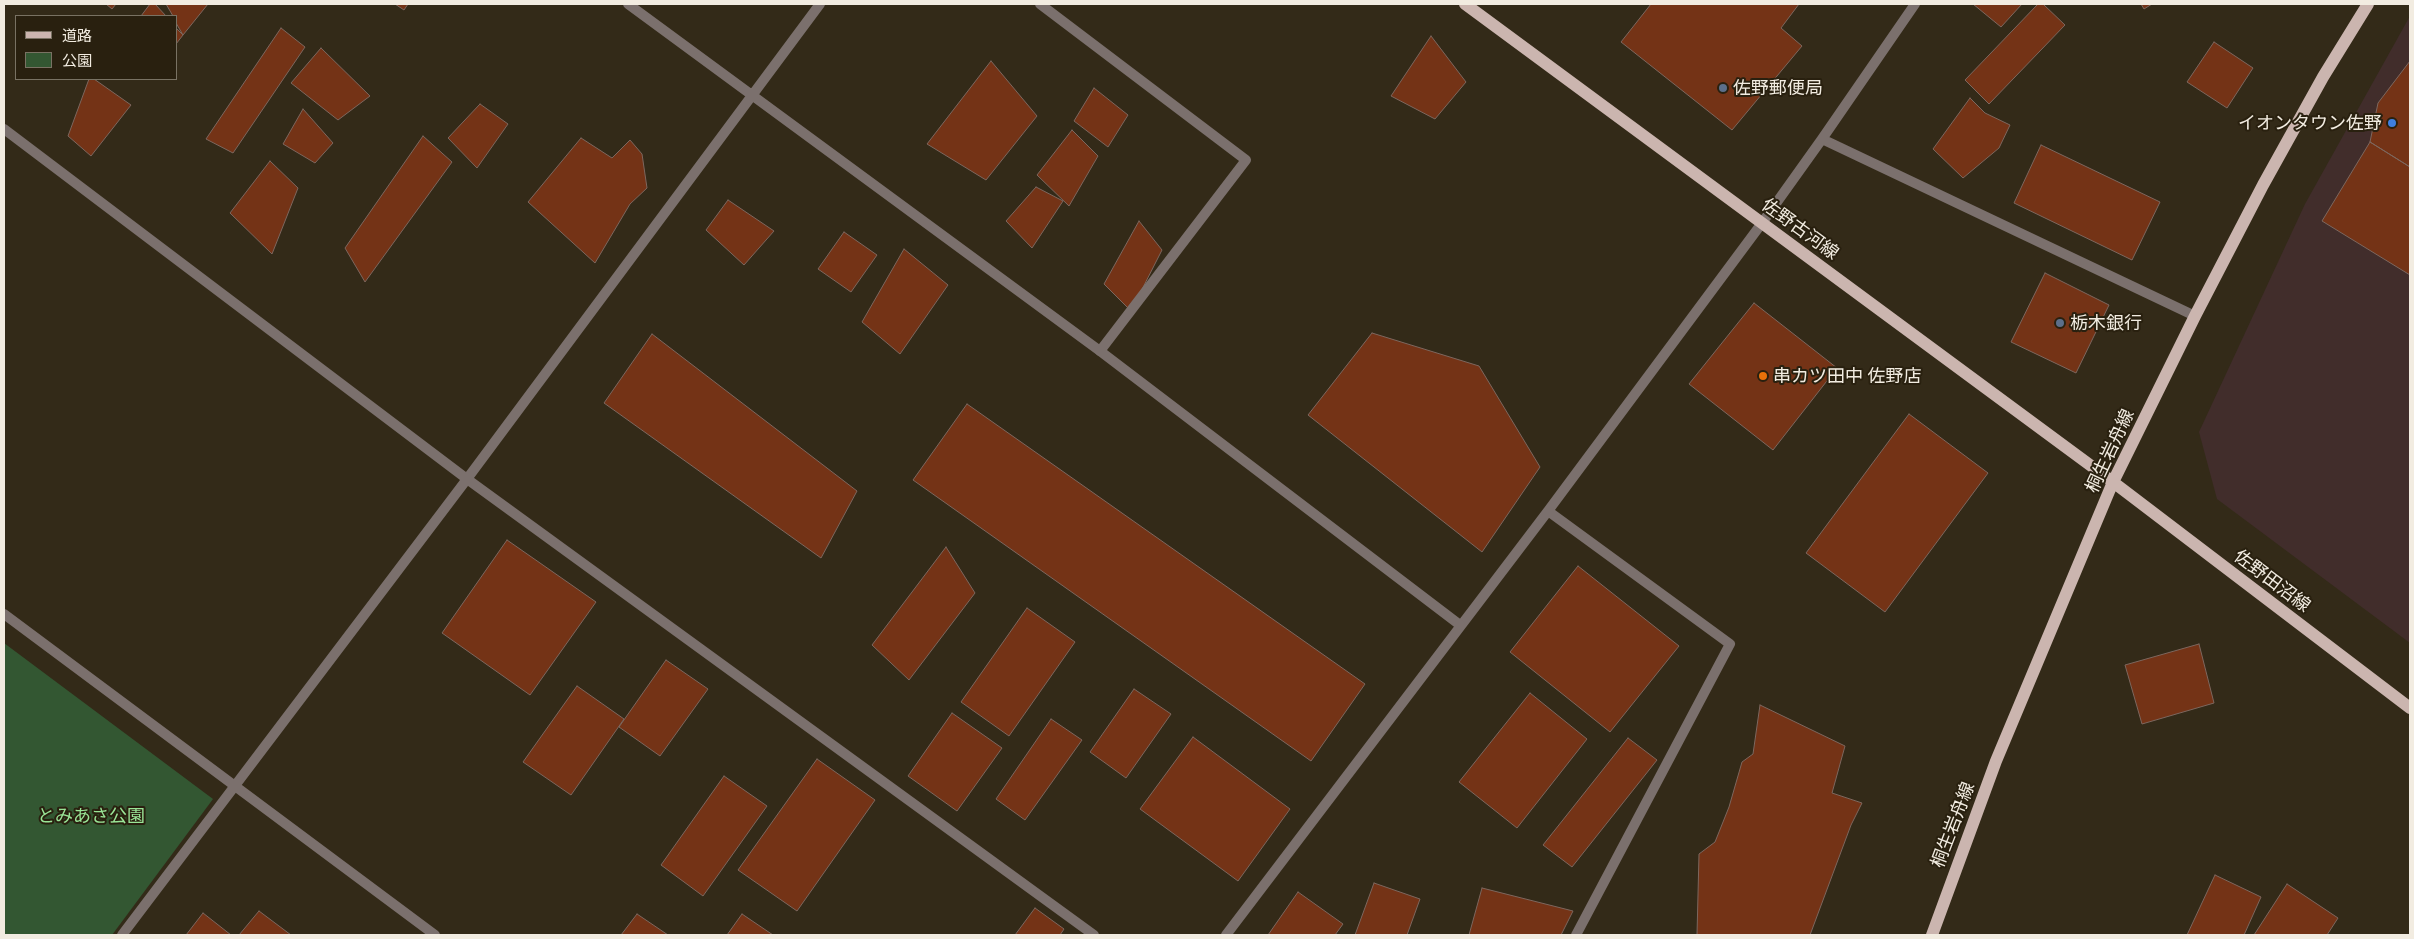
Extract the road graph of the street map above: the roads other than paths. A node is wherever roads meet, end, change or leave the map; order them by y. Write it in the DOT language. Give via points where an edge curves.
graph roads {
  1 [pos="628,4"];
  2 [pos="820,4"];
  3 [pos="1040,4"];
  4 [pos="1465,4"];
  5 [pos="1915,4"];
  6 [pos="2368,4"];
  7 [pos="752,96"];
  8 [pos="4,128"];
  9 [pos="1822,139"];
  10 [pos="1762,223"];
  11 [pos="2195,316"];
  12 [pos="1100,351"];
  13 [pos="467,479"];
  14 [pos="2113,482"];
  15 [pos="1548,511"];
  16 [pos="4,614"];
  17 [pos="1460,625"];
  18 [pos="2410,708"];
  19 [pos="234,786"];
  20 [pos="122,935"];
  21 [pos="435,935"];
  22 [pos="1094,935"];
  23 [pos="1226,935"];
  24 [pos="1576,935"];
  25 [pos="1932,935"];
  1 -- 7 [label="street"];
  2 -- 7 [label="street"];
  3 -- 12 [label="street" via="1246,160"];
  4 -- 10 [label="main road, 佐野古河線"];
  5 -- 9 [label="street"];
  6 -- 11 [label="main road, 桐生岩舟線" via="2263,185"];
  7 -- 12 [label="street"];
  7 -- 13 [label="street"];
  8 -- 13 [label="street"];
  9 -- 10 [label="street"];
  9 -- 11 [label="street"];
  10 -- 14 [label="main road, 佐野古河線"];
  10 -- 15 [label="street"];
  11 -- 14 [label="main road, 桐生岩舟線"];
  12 -- 17 [label="street"];
  13 -- 19 [label="street"];
  13 -- 22 [label="street"];
  14 -- 18 [label="main road, 佐野田沼線"];
  14 -- 25 [label="main road, 桐生岩舟線" via="1996,761"];
  15 -- 17 [label="street"];
  15 -- 24 [label="street" via="1730,644"];
  16 -- 19 [label="street"];
  17 -- 23 [label="street"];
  19 -- 20 [label="street"];
  19 -- 21 [label="street"];
}
